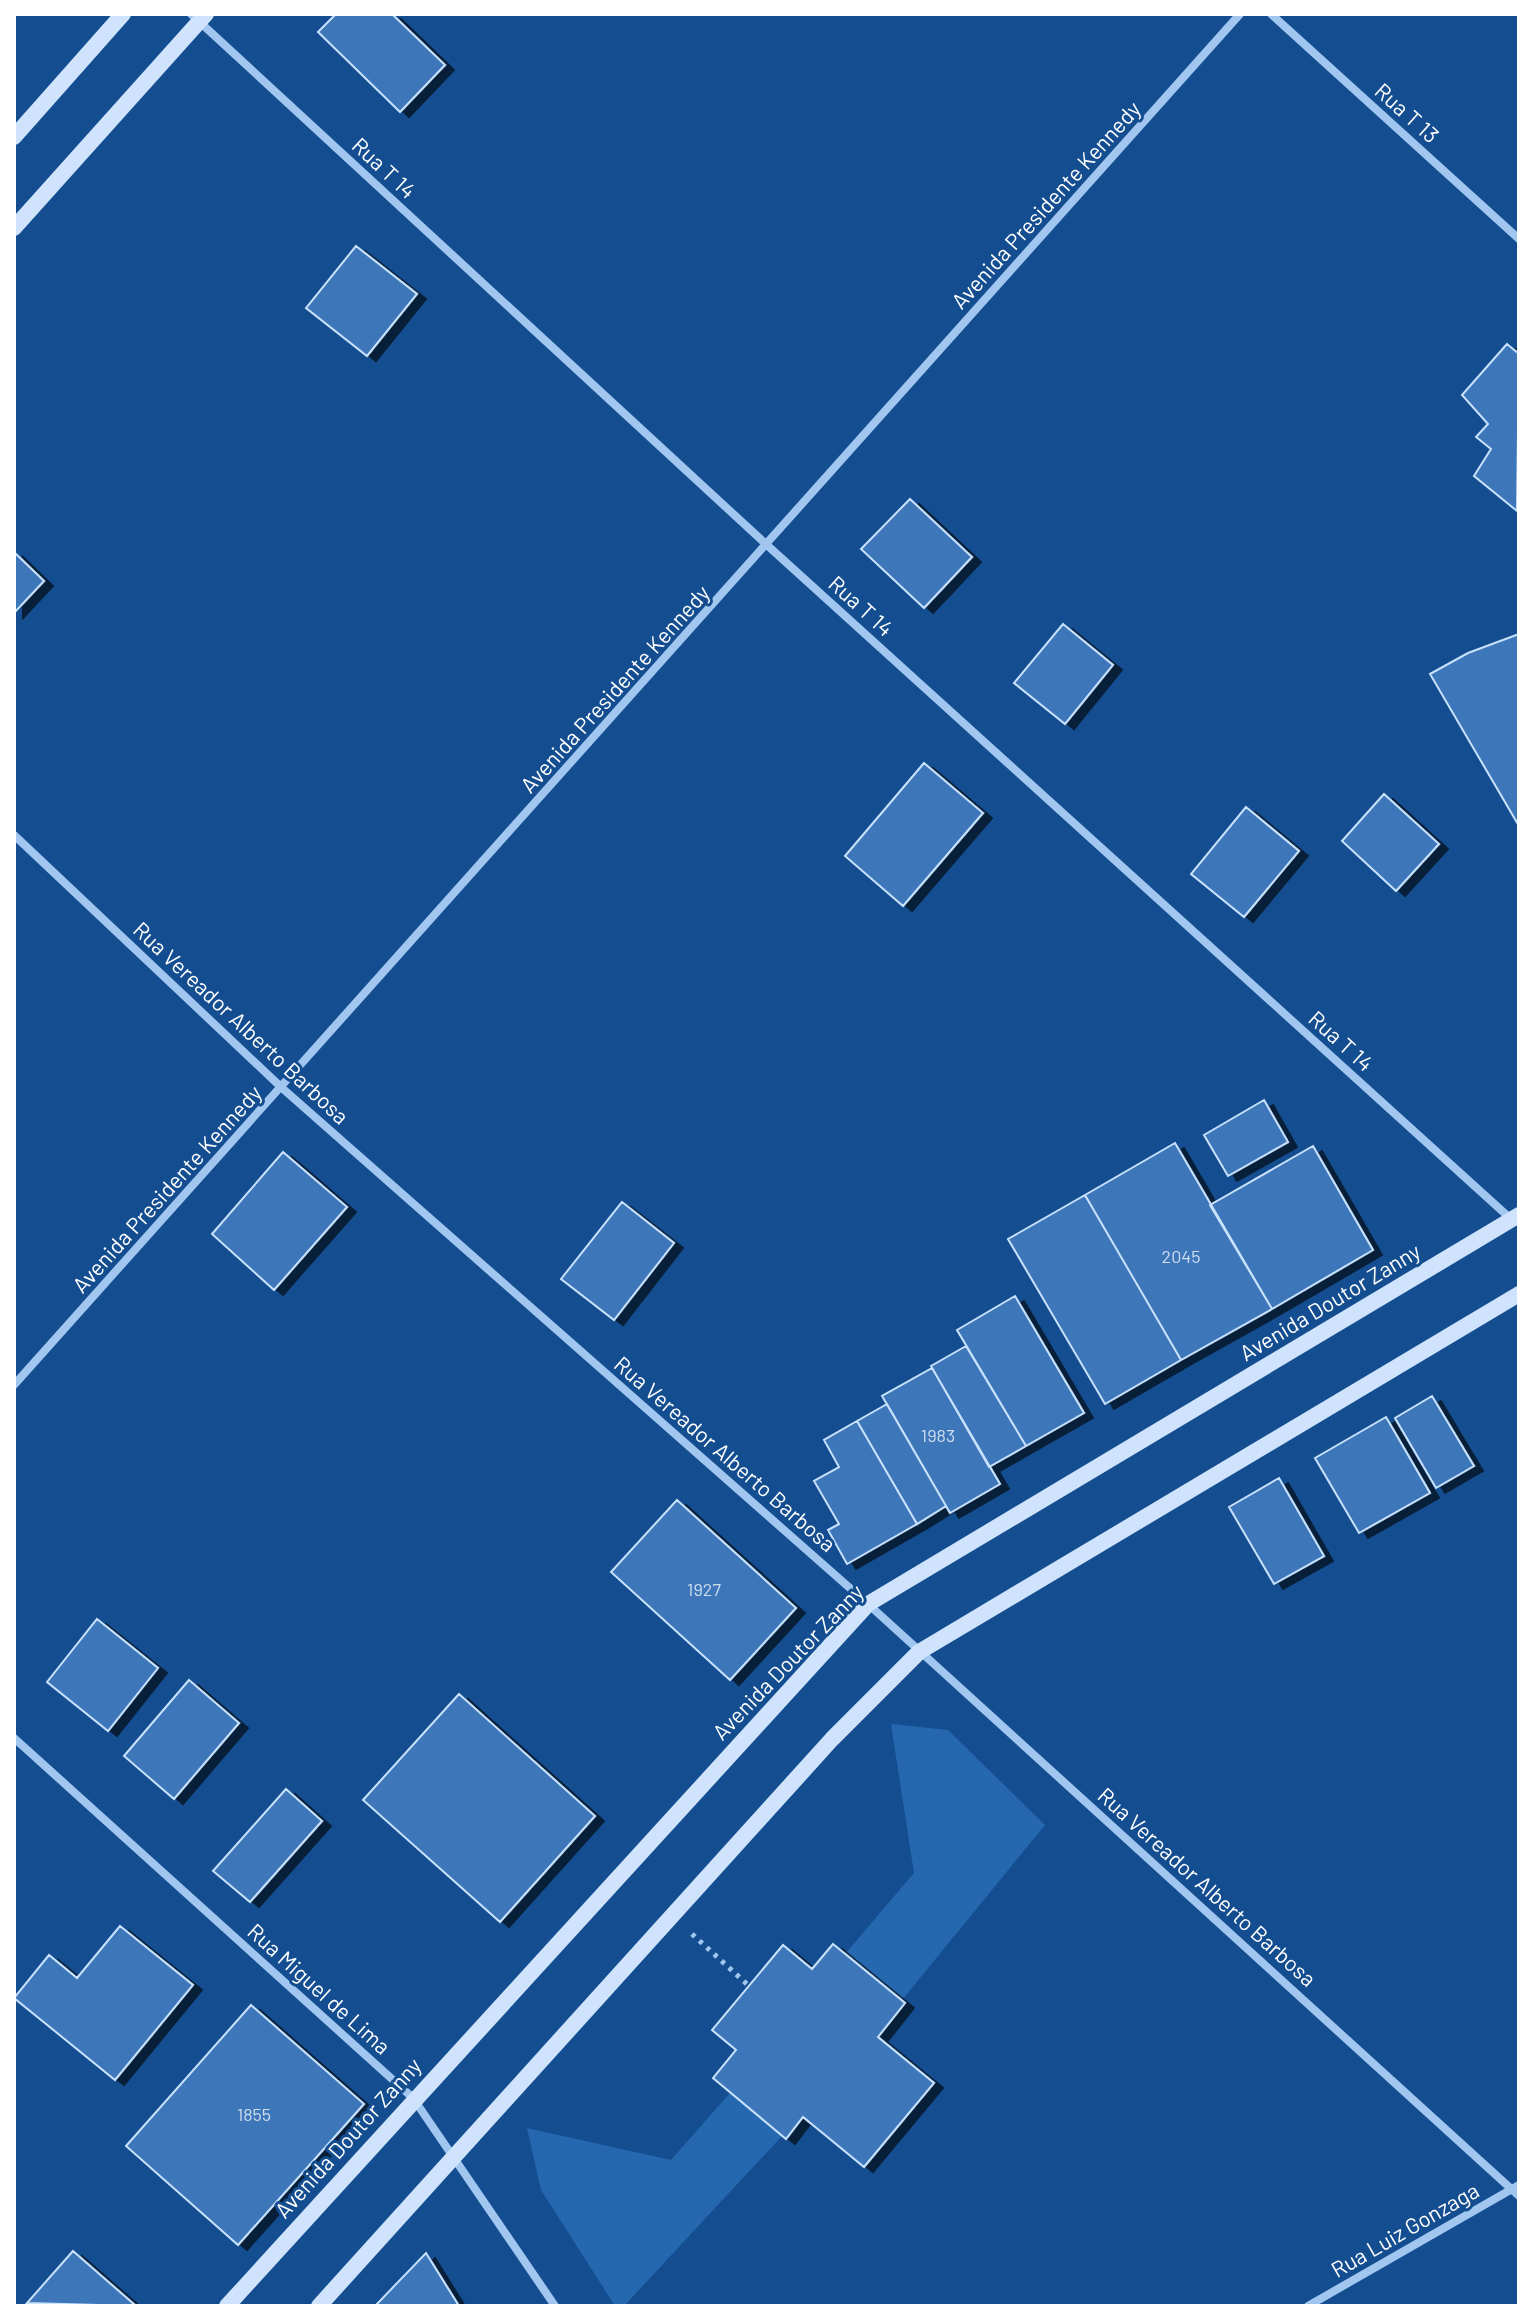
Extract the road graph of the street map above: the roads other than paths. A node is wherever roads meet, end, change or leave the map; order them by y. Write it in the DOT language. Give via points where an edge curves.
graph roads {
  1 [pos="123,14"];
  2 [pos="1240,14"];
  3 [pos="1271,14"];
  4 [pos="199,17"];
  5 [pos="14,137"];
  6 [pos="14,228"];
  7 [pos="1519,239"];
  8 [pos="768,546"];
  9 [pos="14,835"];
  10 [pos="282,1088"];
  11 [pos="1515,1218"];
  12 [pos="1519,1294"];
  13 [pos="14,1385"];
  14 [pos="868,1604"];
  15 [pos="919,1652"];
  16 [pos="14,1738"];
  17 [pos="413,2098"];
  18 [pos="455,2157"];
  19 [pos="1516,2190"];
  20 [pos="227,2306"];
  21 [pos="319,2306"];
  22 [pos="555,2306"];
  23 [pos="1308,2306"];
  1 -- 5 [label="street"];
  2 -- 8 [label="street, Avenida Presidente Kennedy"];
  3 -- 7 [label="street, Rua T 13"];
  4 -- 6 [label="street"];
  4 -- 8 [label="street, Rua T 14"];
  8 -- 10 [label="street, Avenida Presidente Kennedy"];
  8 -- 11 [label="street, Rua T 14"];
  9 -- 10 [label="street, Rua Vereador Alberto Barbosa"];
  10 -- 13 [label="street, Avenida Presidente Kennedy"];
  10 -- 14 [label="street, Rua Vereador Alberto Barbosa"];
  11 -- 14 [label="street, Avenida Doutor Zanny"];
  12 -- 15 [label="street"];
  14 -- 15 [label="street, Rua Vereador Alberto Barbosa"];
  14 -- 17 [label="street, Avenida Doutor Zanny"];
  15 -- 18 [label="street" via="832,1739"];
  15 -- 19 [label="street, Rua Vereador Alberto Barbosa"];
  16 -- 17 [label="street, Rua Miguel de Lima"];
  17 -- 18 [label="street, Rua Miguel de Lima"];
  17 -- 20 [label="street, Avenida Doutor Zanny"];
  18 -- 21 [label="street"];
  18 -- 22 [label="street, Rua Miguel de Lima"];
  19 -- 23 [label="street, Rua Luiz Gonzaga"];
}
